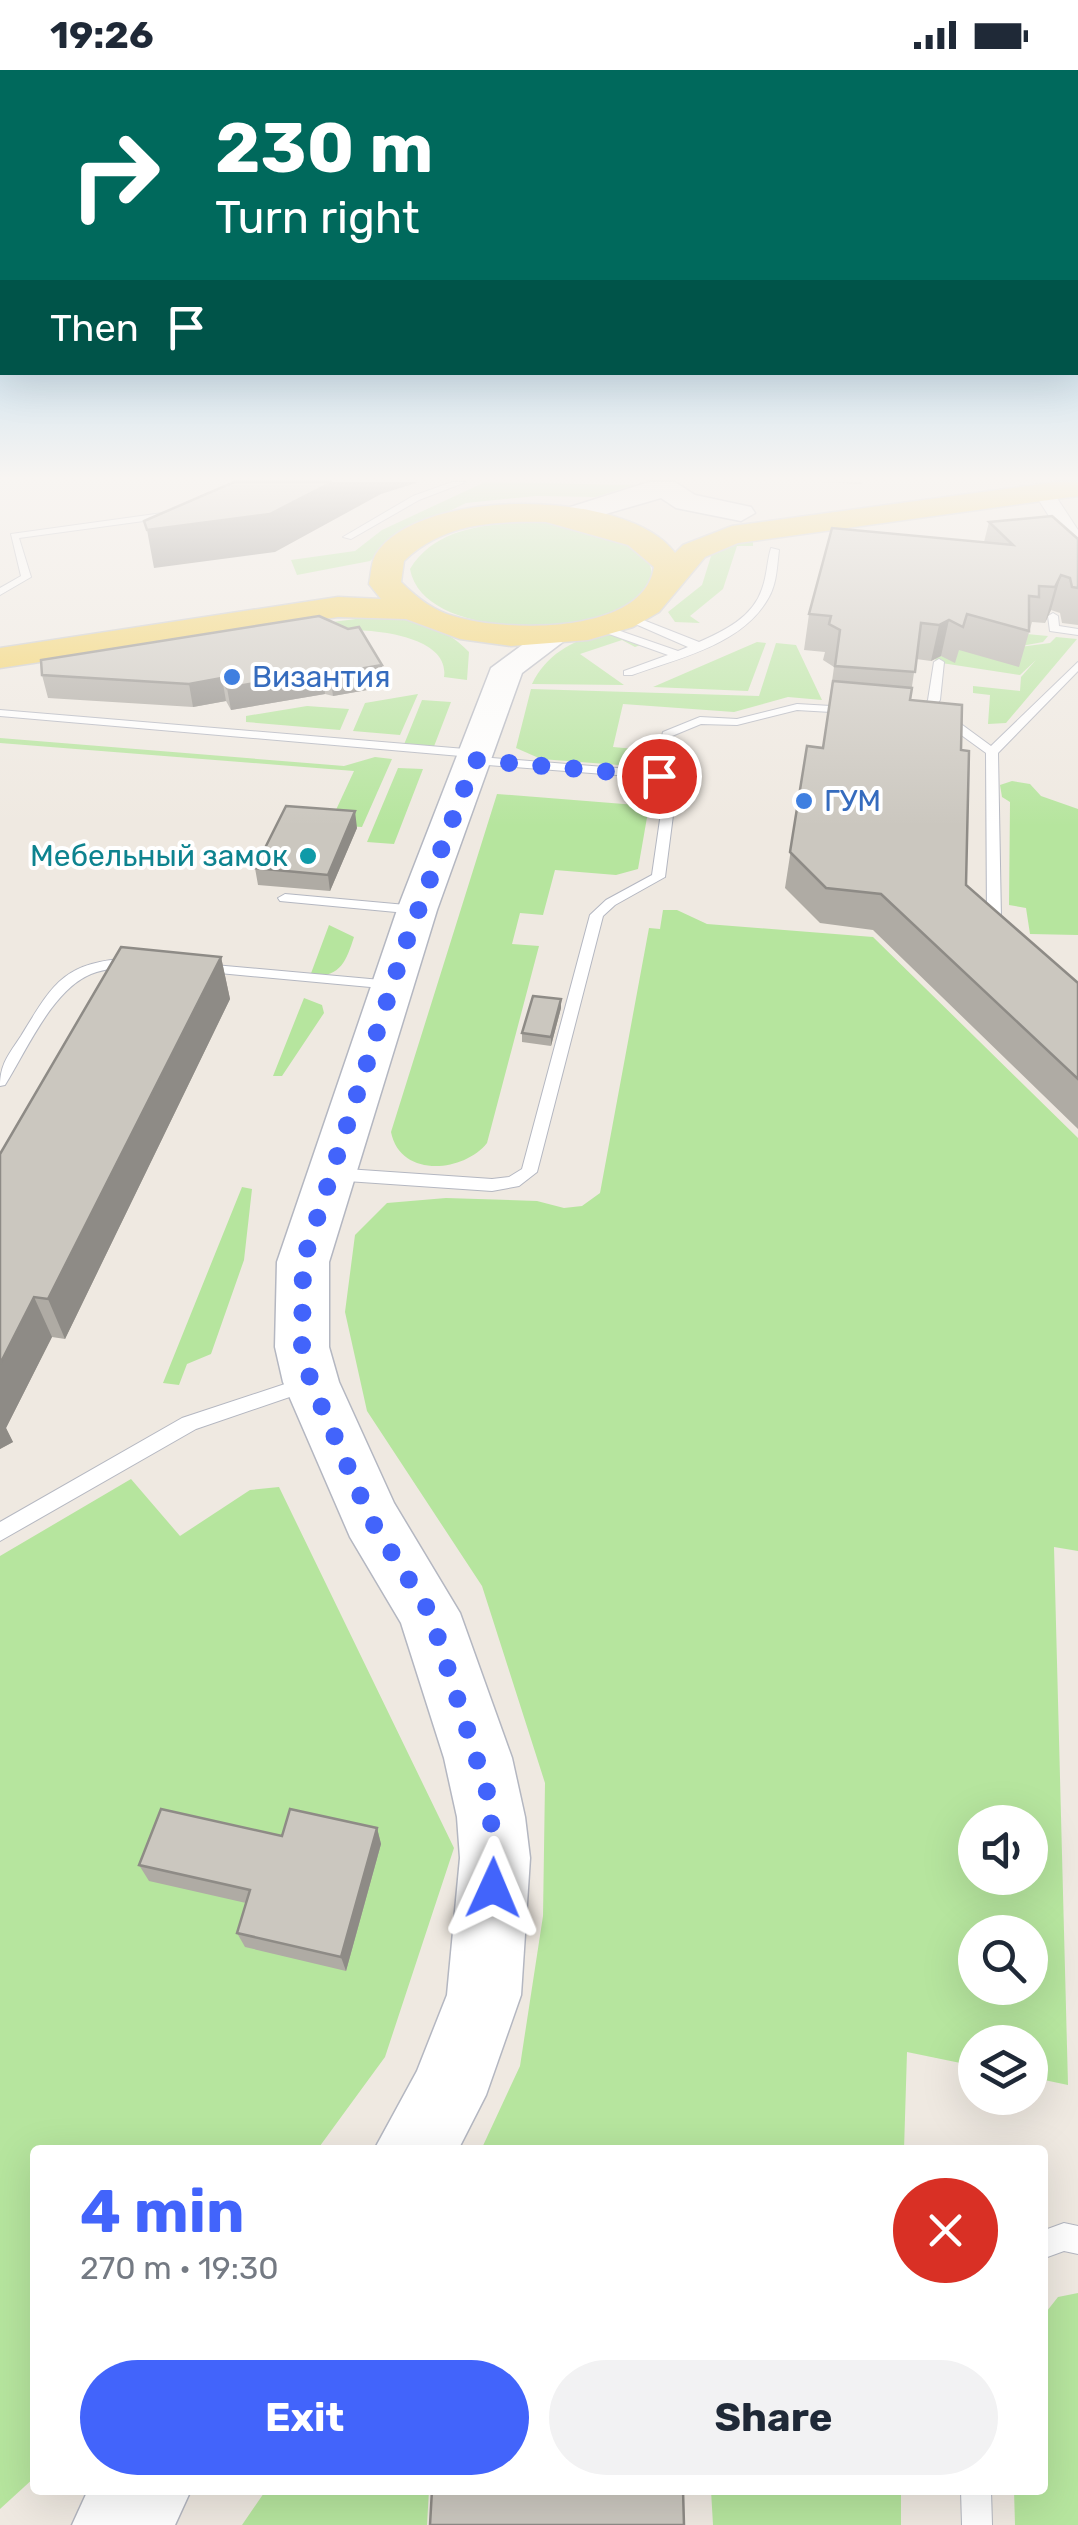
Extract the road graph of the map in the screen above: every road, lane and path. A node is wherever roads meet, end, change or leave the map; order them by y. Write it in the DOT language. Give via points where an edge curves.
graph roads {
  1 [pos="235,597"];
  2 [pos="397,597"];
  3 [pos="657,597"];
  4 [pos="763,597"];
  5 [pos="409,609"];
  6 [pos="1053,616"];
  7 [pos="614,622"];
  8 [pos="454,628"];
  9 [pos="0,632"];
  10 [pos="1078,632"];
  11 [pos="556,635"];
  12 [pos="695,646"];
  13 [pos="677,654"];
  14 [pos="0,658"];
  15 [pos="940,662"];
  16 [pos="1078,664"];
  17 [pos="506,668"];
  18 [pos="628,672"];
  19 [pos="867,712"];
  20 [pos="0,713"];
  21 [pos="904,716"];
  22 [pos="922,718"];
  23 [pos="992,752"];
  24 [pos="476,757"];
  25 [pos="659,776"];
  26 [pos="285,898"];
  27 [pos="417,910"];
  28 [pos="1017,941"];
  29 [pos="153,964"];
  30 [pos="190,967"];
  31 [pos="392,984"];
  32 [pos="0,1081"];
  33 [pos="331,1174"];
  34 [pos="311,1382"];
  35 [pos="0,1532"];
  36 [pos="417,2145"];
  37 [pos="1078,2240"];
  38 [pos="1048,2243"];
  39 [pos="142,2495"];
  40 [pos="976,2495"];
  41 [pos="118,2525"];
  42 [pos="977,2525"];
  1 -- 9 [label="main road"];
  2 -- 5 [label="main road"];
  3 -- 7 [label="main road"];
  4 -- 12 [label="lane" via="759,606"];
  5 -- 8 [label="main road"];
  5 -- 14 [label="main road" via="338,607"];
  6 -- 10 [label="lane" via="1054,630"];
  7 -- 11 [label="main road"];
  7 -- 12 [label="lane"];
  7 -- 13 [label="lane"];
  8 -- 11 [label="main road"];
  8 -- 17 [label="main road"];
  11 -- 17 [label="main road"];
  12 -- 13 [label="lane"];
  13 -- 18 [label="lane"];
  15 -- 22 [label="lane" via="934,700"];
  16 -- 23 [label="lane"];
  17 -- 24 [label="main road"];
  19 -- 25 [label="lane" via="797,707 737,722 680,725 666,734"];
  20 -- 24 [label="lane"];
  21 -- 22 [label="lane"];
  22 -- 23 [label="lane" via="956,726"];
  23 -- 28 [label="lane" via="994,920"];
  24 -- 25 [label="lane"];
  24 -- 27 [label="main road"];
  25 -- 33 [label="lane" via="670,792 658,878 609,900 597,915 529,1172 492,1185"];
  26 -- 27 [label="lane"];
  27 -- 31 [label="main road"];
  29 -- 32 [label="lane" via="112,963 68,978"];
  30 -- 31 [label="lane"];
  31 -- 33 [label="main road"];
  33 -- 34 [label="main road" via="303,1262 302,1347"];
  34 -- 35 [label="lane" via="189,1423"];
  34 -- 36 [label="main road" via="371,1520 430,1613 492,1818 484,1995 447,2095"];
  37 -- 38 [label="lane"];
  39 -- 41 [label="main road"];
  40 -- 42 [label="lane"];
}
